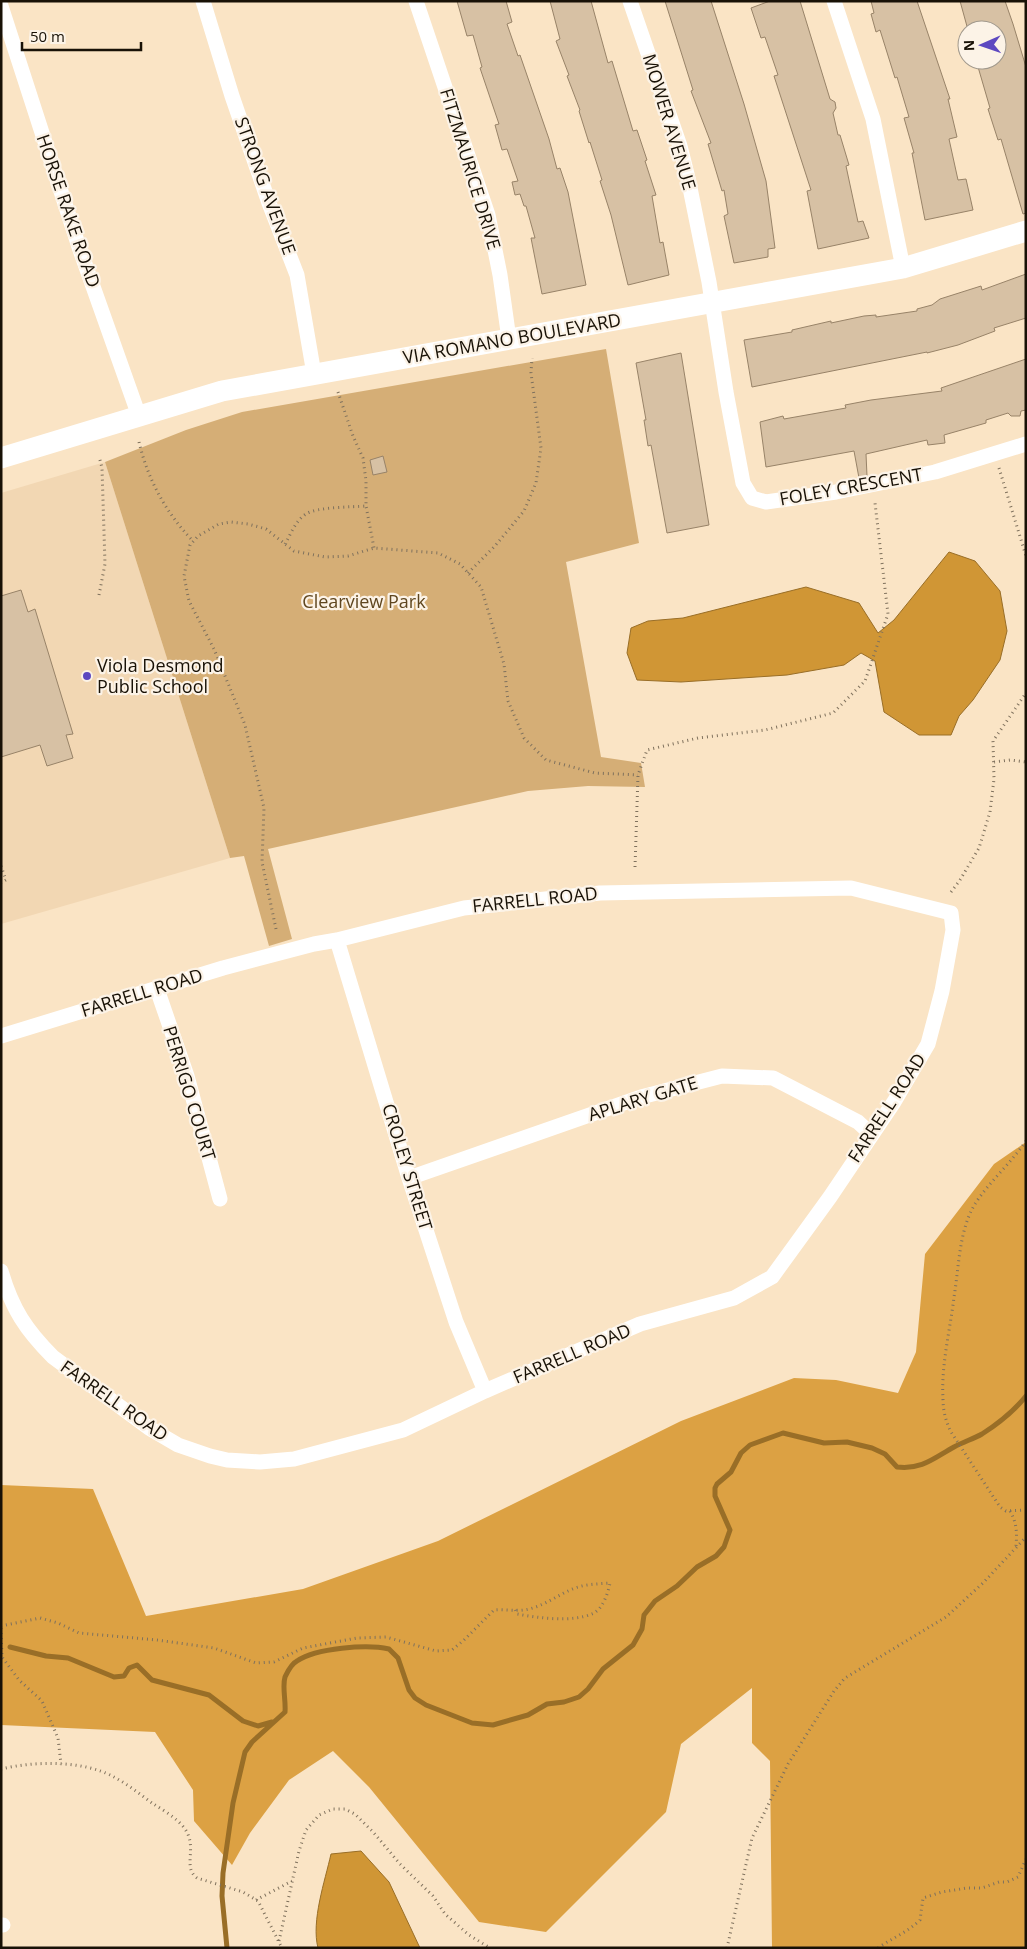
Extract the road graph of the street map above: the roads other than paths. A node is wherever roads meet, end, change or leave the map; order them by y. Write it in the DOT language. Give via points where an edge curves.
graph roads {
  1 [pos="204,1"];
  2 [pos="416,1"];
  3 [pos="630,1"];
  4 [pos="834,1"];
  5 [pos="1,6"];
  6 [pos="1026,231"];
  7 [pos="903,268"];
  8 [pos="712,303"];
  9 [pos="510,339"];
  10 [pos="314,374"];
  11 [pos="139,416"];
  12 [pos="1026,444"];
  13 [pos="1,458"];
  14 [pos="337,940"];
  15 [pos="157,989"];
  16 [pos="1,1036"];
  17 [pos="871,1134"];
  18 [pos="409,1178"];
  19 [pos="220,1199"];
  20 [pos="1,1272"];
  21 [pos="485,1391"];
  1 -- 10 [label="street, STRONG AVENUE" via="232,96 297,275"];
  2 -- 9 [label="street, FITZMAURICE DRIVE" via="488,215"];
  3 -- 8 [label="street, MOWER AVENUE" via="680,146"];
  4 -- 7 [label="street" via="873,119"];
  5 -- 11 [label="street, HORSE RAKE ROAD" via="79,247"];
  6 -- 7 [label="street, VIA ROMANO BOULEVARD"];
  7 -- 8 [label="street, VIA ROMANO BOULEVARD"];
  8 -- 9 [label="street, VIA ROMANO BOULEVARD"];
  8 -- 12 [label="street, FOLEY CRESCENT" via="743,483 752,498 766,502 836,492 935,472"];
  9 -- 10 [label="street, VIA ROMANO BOULEVARD"];
  10 -- 11 [label="street, VIA ROMANO BOULEVARD" via="222,391"];
  11 -- 13 [label="street, VIA ROMANO BOULEVARD"];
  14 -- 15 [label="street, FARRELL ROAD" via="250,961"];
  14 -- 17 [label="street, FARRELL ROAD" via="464,908 600,892 851,888 951,913 952,938 928,1044"];
  14 -- 18 [label="street, CROLEY STREET"];
  15 -- 16 [label="street, FARRELL ROAD"];
  15 -- 19 [label="street, PERRIGO COURT" via="186,1076"];
  17 -- 18 [label="street, APLARY GATE" via="858,1122 773,1078 722,1076 641,1097"];
  17 -- 21 [label="street, FARRELL ROAD" via="772,1277 734,1298 640,1324"];
  18 -- 21 [label="street, CROLEY STREET" via="456,1322"];
  20 -- 21 [label="street, FARRELL ROAD" via="8,1297 17,1313 53,1357 163,1438 210,1456 243,1462 294,1459 403,1430"];
}
